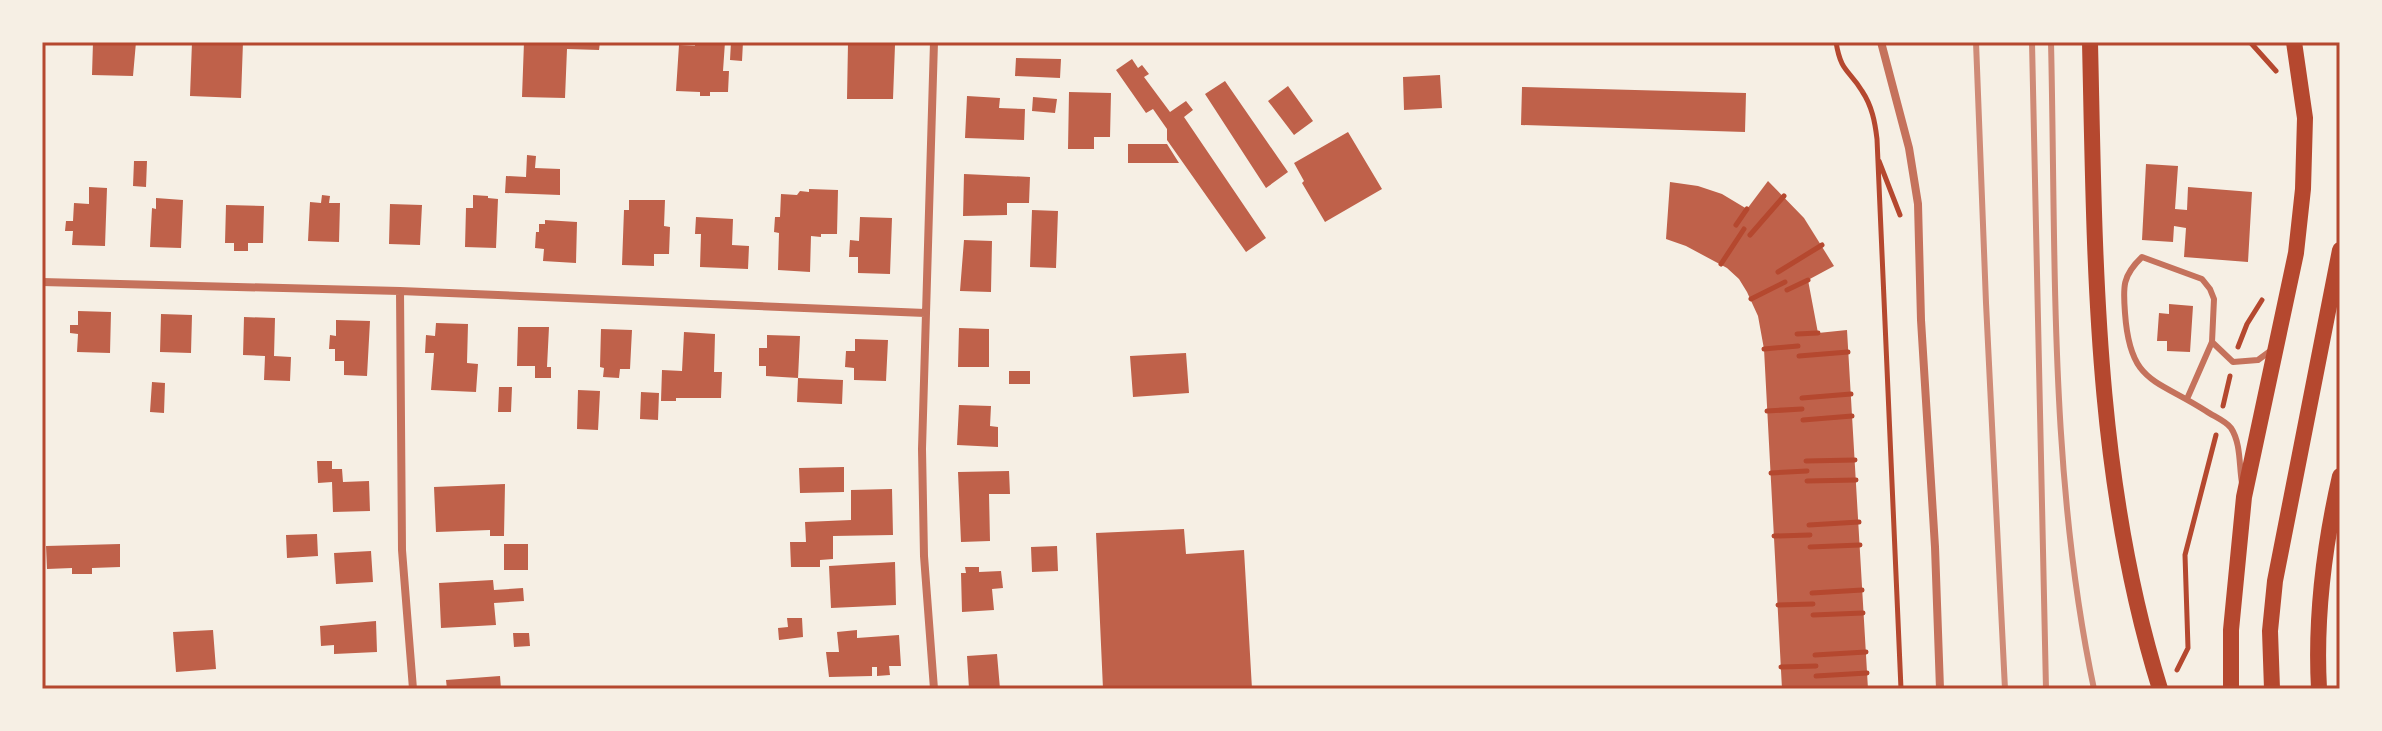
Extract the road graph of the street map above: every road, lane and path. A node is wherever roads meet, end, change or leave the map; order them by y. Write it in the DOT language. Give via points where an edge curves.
graph roads {
  1 [pos="934,42"];
  2 [pos="1836,42"];
  3 [pos="1881,42"];
  4 [pos="2090,42"];
  5 [pos="2294,42"];
  6 [pos="1878,156"];
  7 [pos="1784,196"];
  8 [pos="1747,209"];
  9 [pos="1736,225"];
  10 [pos="1744,229"];
  11 [pos="1750,235"];
  12 [pos="1822,245"];
  13 [pos="2340,250"];
  14 [pos="1920,254"];
  15 [pos="1721,264"];
  16 [pos="1778,272"];
  17 [pos="1808,280"];
  18 [pos="42,282"];
  19 [pos="1785,282"];
  20 [pos="1787,290"];
  21 [pos="400,291"];
  22 [pos="1751,299"];
  23 [pos="925,313"];
  24 [pos="1818,333"];
  25 [pos="1797,334"];
  26 [pos="2212,342"];
  27 [pos="1798,346"];
  28 [pos="2274,348"];
  29 [pos="1764,349"];
  30 [pos="1848,352"];
  31 [pos="1799,356"];
  32 [pos="1851,394"];
  33 [pos="1802,398"];
  34 [pos="2187,399"];
  35 [pos="1802,409"];
  36 [pos="1767,411"];
  37 [pos="1852,416"];
  38 [pos="1803,420"];
  39 [pos="1855,460"];
  40 [pos="1806,461"];
  41 [pos="1807,471"];
  42 [pos="1771,473"];
  43 [pos="2340,476"];
  44 [pos="1856,480"];
  45 [pos="1807,481"];
  46 [pos="2244,497"];
  47 [pos="1859,522"];
  48 [pos="1809,525"];
  49 [pos="1810,535"];
  50 [pos="1774,536"];
  51 [pos="1860,545"];
  52 [pos="1810,547"];
  53 [pos="1862,590"];
  54 [pos="1812,593"];
  55 [pos="1813,604"];
  56 [pos="1778,605"];
  57 [pos="1863,613"];
  58 [pos="1813,615"];
  59 [pos="1866,652"];
  60 [pos="1815,655"];
  61 [pos="1816,666"];
  62 [pos="1781,667"];
  63 [pos="1867,673"];
  64 [pos="1816,676"];
  65 [pos="413,689"];
  66 [pos="934,689"];
  67 [pos="1901,689"];
  68 [pos="1940,689"];
  69 [pos="2160,689"];
  70 [pos="2231,689"];
  71 [pos="2272,689"];
  72 [pos="2319,689"];
  1 -- 23 [label="street"];
  2 -- 6 [label="path" via="1843,67 1873,113"];
  3 -- 14 [label="street" via="1912,162"];
  4 -- 69 [label="main road" via="2105,419 2129,572"];
  5 -- 28 [label="main road" via="2305,118 2303,189 2296,253"];
  6 -- 14 [label="path" via="1904,228"];
  6 -- 67 [label="path"];
  7 -- 11 [label="path"];
  8 -- 9 [label="path"];
  10 -- 15 [label="path"];
  12 -- 16 [label="path"];
  13 -- 71 [label="main road" via="2275,581"];
  14 -- 68 [label="street"];
  17 -- 20 [label="path"];
  18 -- 21 [label="street"];
  19 -- 22 [label="path"];
  21 -- 23 [label="street"];
  21 -- 65 [label="street" via="402,550"];
  23 -- 66 [label="street" via="924,556"];
  24 -- 25 [label="path"];
  26 -- 28 [label="lane" via="2233,362 2258,360"];
  26 -- 34 [label="lane"];
  26 -- 34 [label="lane" via="2214,299 2202,279 2142,257 2129,269 2123,288 2134,359 2149,379"];
  27 -- 29 [label="path"];
  28 -- 46 [label="main road"];
  30 -- 31 [label="path"];
  32 -- 33 [label="path"];
  34 -- 46 [label="lane" via="2231,428"];
  35 -- 36 [label="path"];
  37 -- 38 [label="path"];
  39 -- 40 [label="path"];
  41 -- 42 [label="path"];
  43 -- 72 [label="main road" via="2322,574"];
  44 -- 45 [label="path"];
  46 -- 70 [label="main road"];
  47 -- 48 [label="path"];
  49 -- 50 [label="path"];
  51 -- 52 [label="path"];
  53 -- 54 [label="path"];
  55 -- 56 [label="path"];
  57 -- 58 [label="path"];
  59 -- 60 [label="path"];
  61 -- 62 [label="path"];
  63 -- 64 [label="path"];
}
